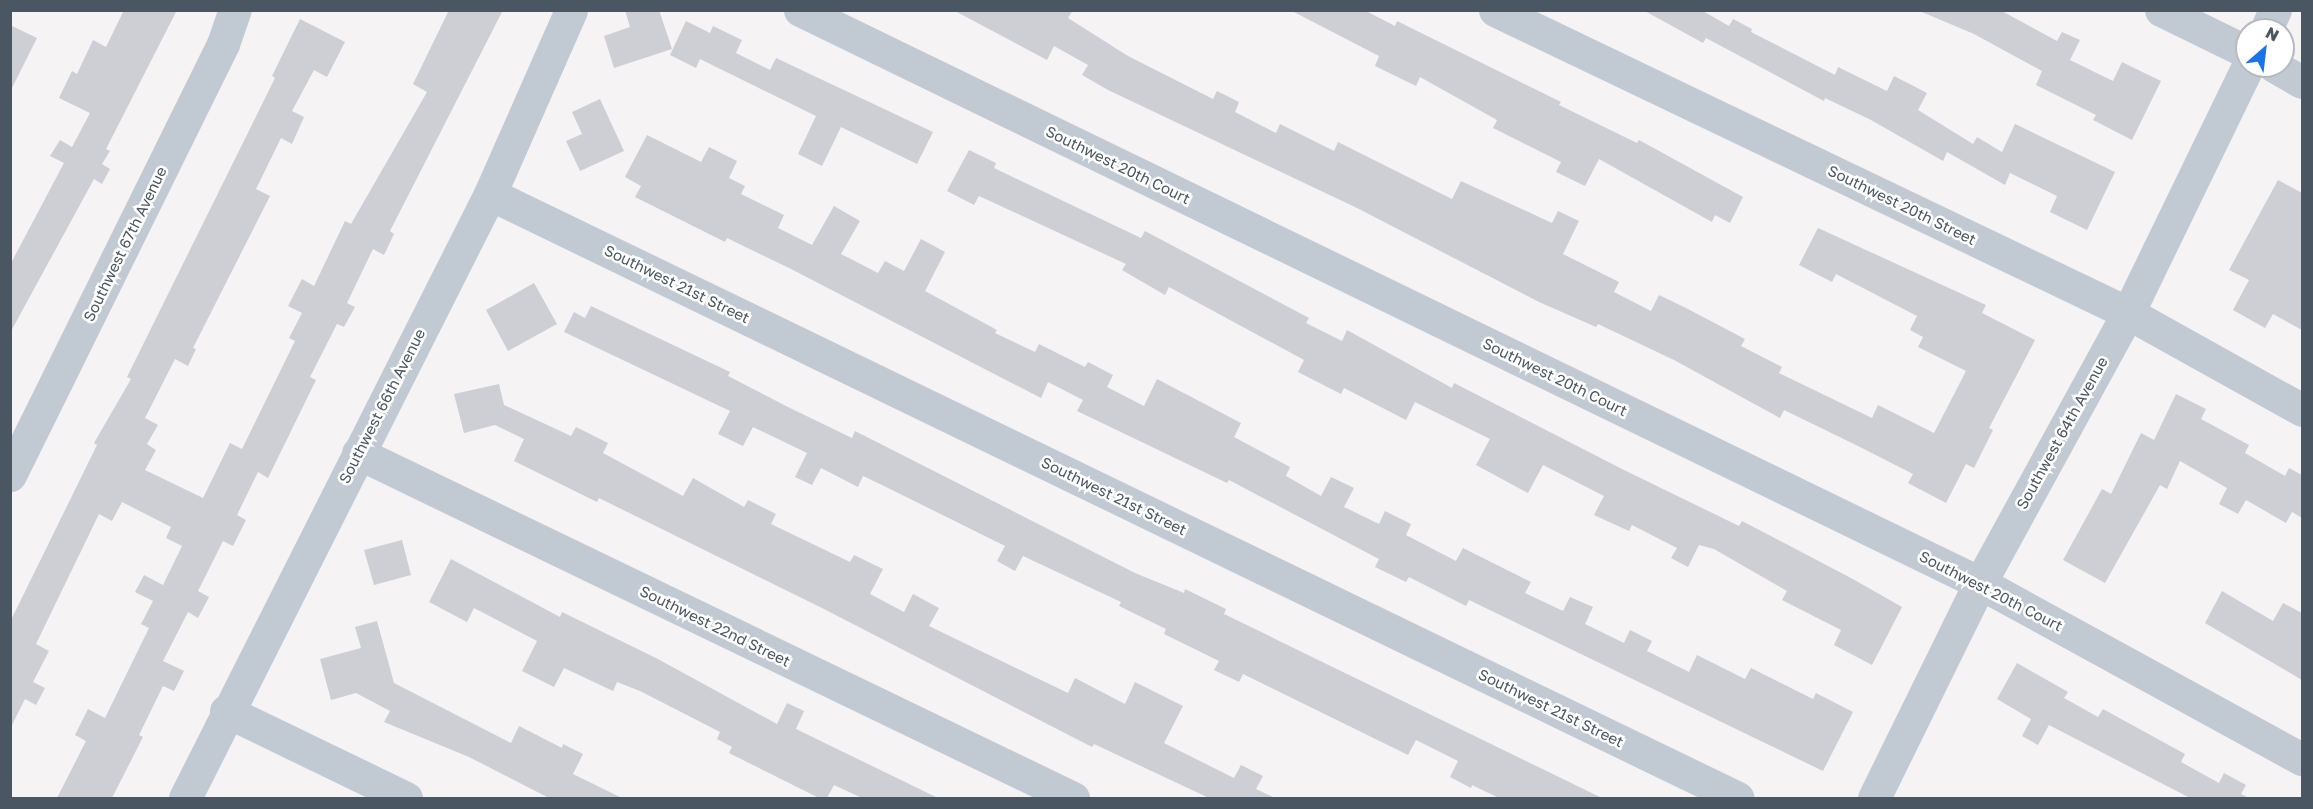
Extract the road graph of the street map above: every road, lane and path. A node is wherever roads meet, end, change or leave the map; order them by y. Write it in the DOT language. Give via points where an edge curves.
graph roads {
  1 [pos="235,10"];
  2 [pos="571,10"];
  3 [pos="800,10"];
  4 [pos="1495,10"];
  5 [pos="2161,10"];
  6 [pos="2235,46"];
  7 [pos="2242,78"];
  8 [pos="490,194"];
  9 [pos="2128,313"];
  10 [pos="2302,410"];
  11 [pos="358,453"];
  12 [pos="10,476"];
  13 [pos="1980,583"];
  14 [pos="226,711"];
  15 [pos="2302,759"];
  16 [pos="185,798"];
  17 [pos="406,798"];
  18 [pos="1073,798"];
  19 [pos="1738,798"];
  20 [pos="1874,798"];
  1 -- 12 [label="street, Southwest 67th Avenue" via="223,44"];
  2 -- 8 [label="street, Southwest 66th Avenue"];
  3 -- 13 [label="street, Southwest 20th Court"];
  4 -- 9 [label="street, Southwest 20th Street"];
  5 -- 6 [label="street"];
  7 -- 9 [label="street, Southwest 64th Avenue"];
  8 -- 11 [label="street, Southwest 66th Avenue"];
  8 -- 19 [label="street, Southwest 21st Street"];
  9 -- 10 [label="street, Southwest 20th Street"];
  9 -- 13 [label="street, Southwest 64th Avenue"];
  11 -- 14 [label="street, Southwest 66th Avenue"];
  11 -- 18 [label="street, Southwest 22nd Street"];
  13 -- 15 [label="street, Southwest 20th Court"];
  13 -- 20 [label="street, Southwest 64th Avenue"];
  14 -- 16 [label="street, Southwest 66th Avenue"];
  14 -- 17 [label="street"];
}
